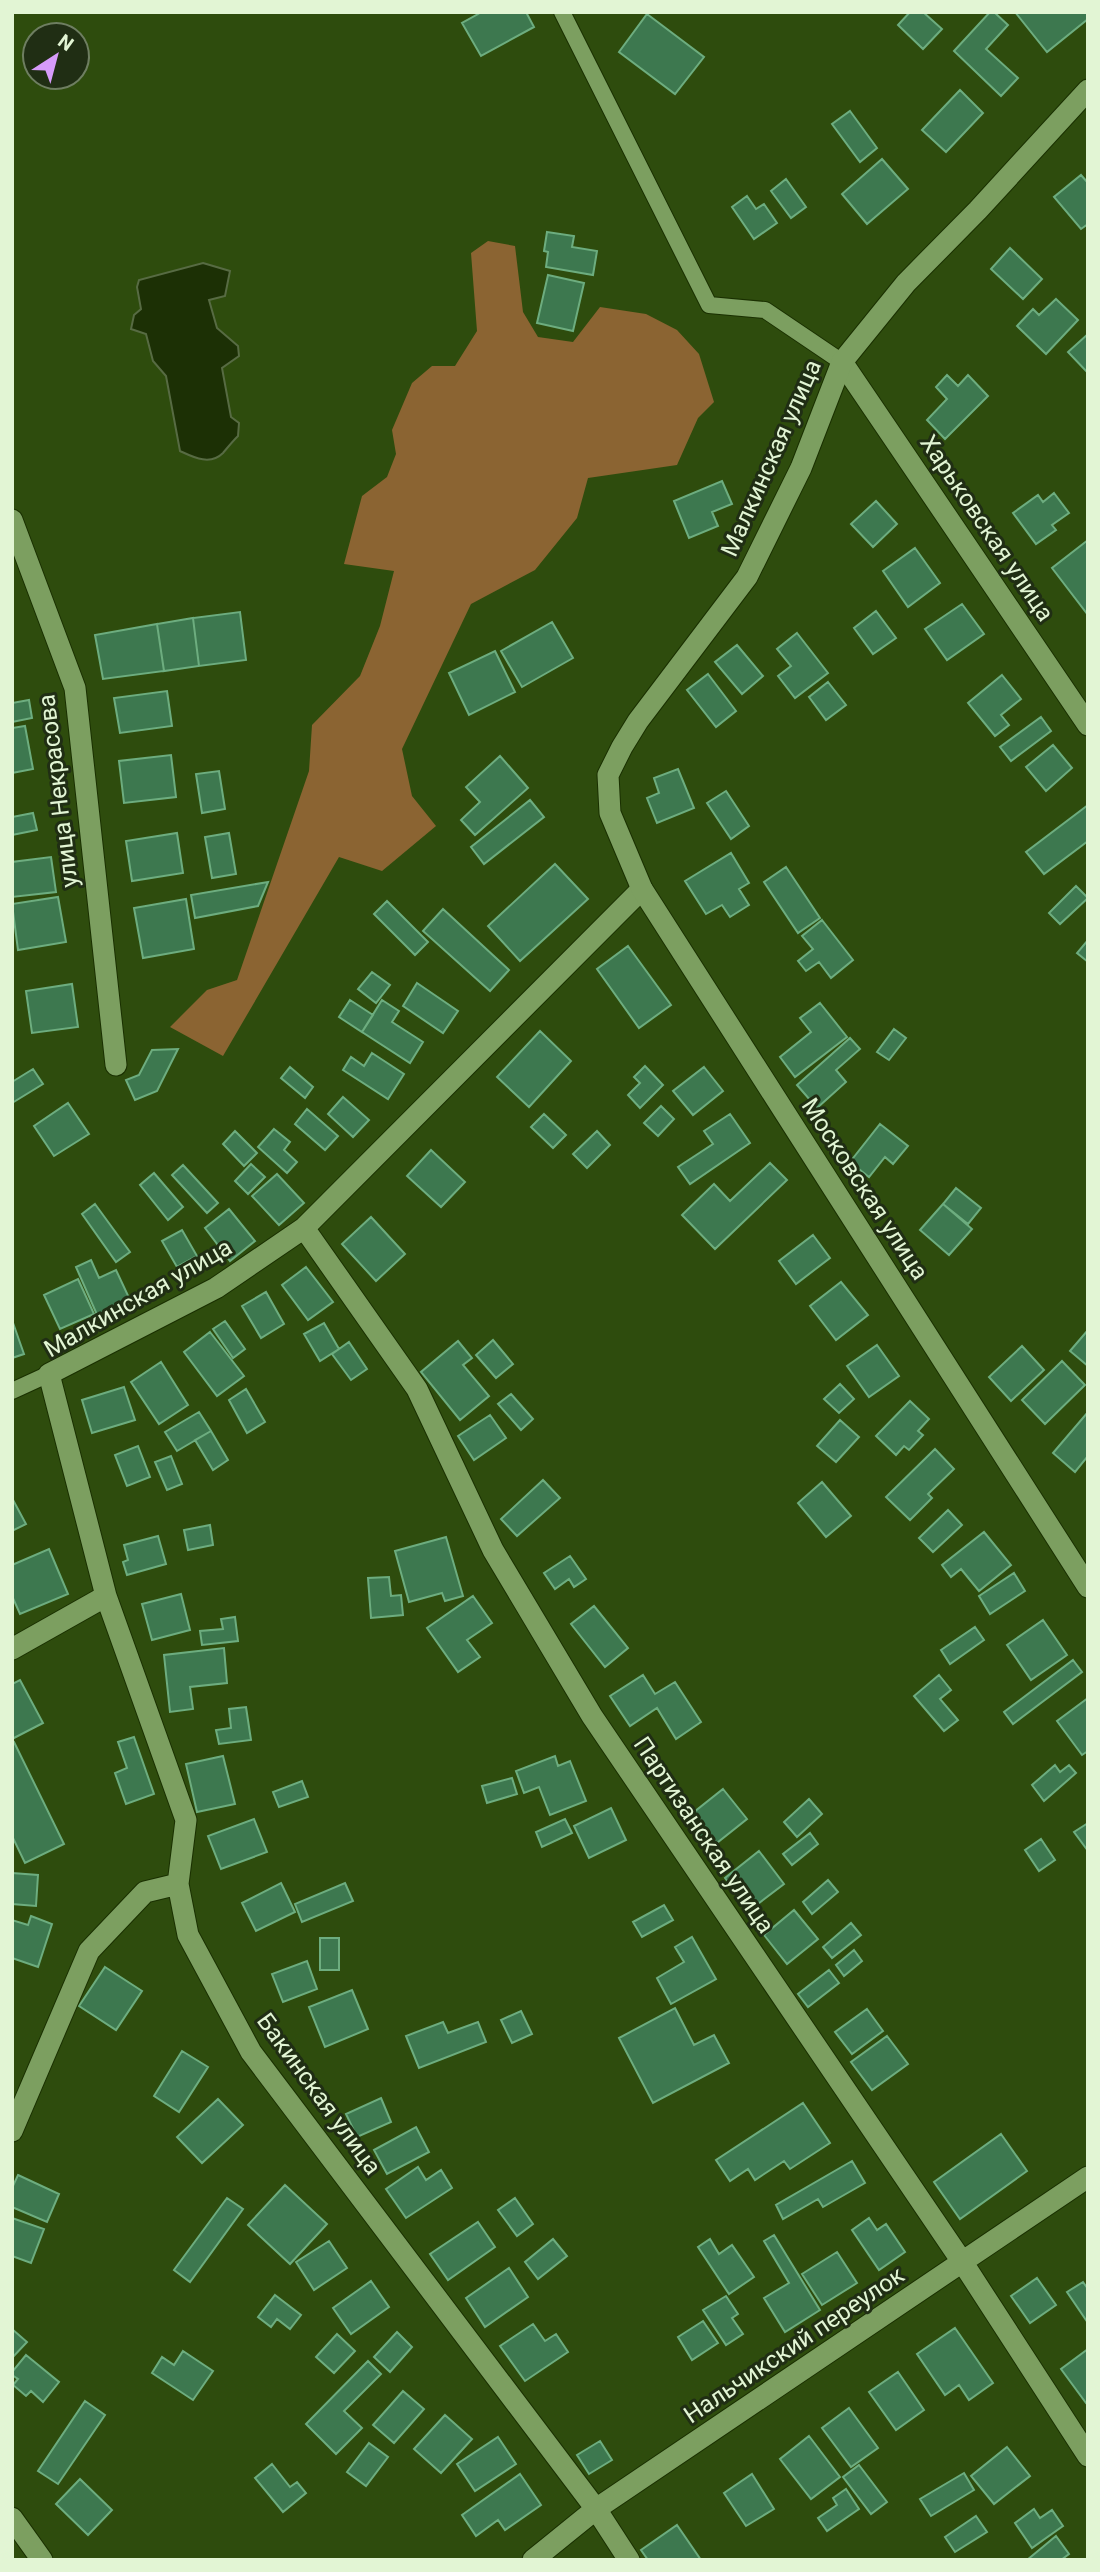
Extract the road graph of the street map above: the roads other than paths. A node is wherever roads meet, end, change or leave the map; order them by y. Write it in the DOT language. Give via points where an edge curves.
graph roads {
  1 [pos="562,12"];
  2 [pos="1088,90"];
  3 [pos="842,362"];
  4 [pos="12,520"];
  5 [pos="1088,725"];
  6 [pos="610,813"];
  7 [pos="642,888"];
  8 [pos="116,1065"];
  9 [pos="304,1228"];
  10 [pos="49,1374"];
  11 [pos="12,1391"];
  12 [pos="1088,1587"];
  13 [pos="106,1596"];
  14 [pos="12,1649"];
  15 [pos="178,1884"];
  16 [pos="12,2131"];
  17 [pos="1088,2177"];
  18 [pos="963,2263"];
  19 [pos="1088,2456"];
  20 [pos="596,2509"];
  21 [pos="12,2518"];
  22 [pos="42,2560"];
  23 [pos="533,2560"];
  24 [pos="629,2560"];
  1 -- 3 [label="lane" via="709,305 765,310"];
  2 -- 3 [label="street, Малкинская улица" via="906,283"];
  3 -- 5 [label="street, Харьковская улица"];
  3 -- 6 [label="street, Малкинская улица" via="801,468 747,577 638,721 608,775"];
  4 -- 8 [label="street, улица Некрасова" via="75,688"];
  6 -- 7 [label="street, Московская улица"];
  7 -- 9 [label="street, Малкинская улица"];
  7 -- 12 [label="street, Московская улица"];
  9 -- 10 [label="street, Малкинская улица" via="216,1287"];
  9 -- 18 [label="street, Партизанская улица" via="417,1389 493,1550 592,1716"];
  10 -- 11 [label="lane"];
  10 -- 13 [label="street, Малкинская улица"];
  13 -- 14 [label="street"];
  13 -- 15 [label="street, Бакинская улица" via="186,1819"];
  15 -- 16 [label="street" via="145,1892 89,1951"];
  15 -- 20 [label="street, Бакинская улица" via="188,1935 250,2052"];
  17 -- 18 [label="street, Нальчикский переулок"];
  18 -- 19 [label="street, Партизанская улица"];
  18 -- 20 [label="street, Нальчикский переулок"];
  20 -- 23 [label="street, Нальчикский переулок"];
  20 -- 24 [label="street, Бакинская улица"];
  21 -- 22 [label="street"];
}
